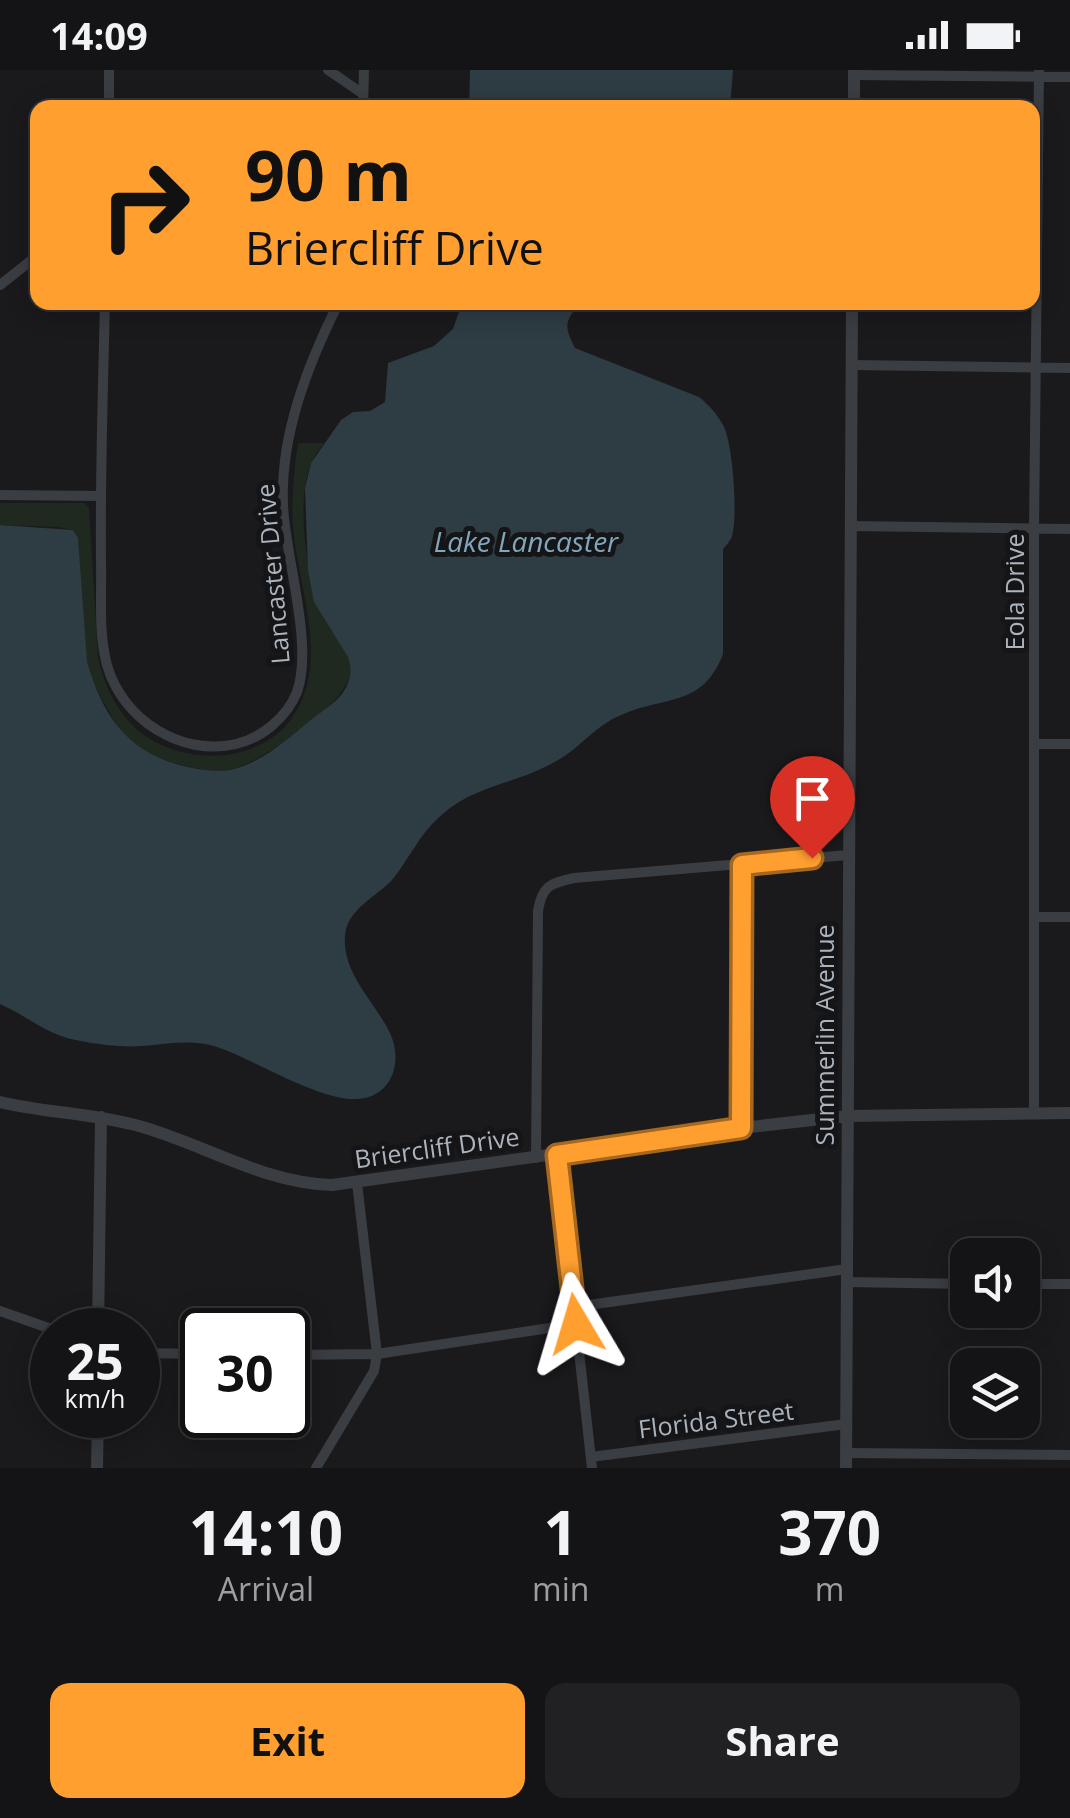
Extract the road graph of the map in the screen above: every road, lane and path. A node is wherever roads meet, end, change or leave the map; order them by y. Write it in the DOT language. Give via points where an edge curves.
graph roads {
  1 [pos="109,70"];
  2 [pos="328,70"];
  3 [pos="364,70"];
  4 [pos="854,72"];
  5 [pos="1039,73"];
  6 [pos="1070,77"];
  7 [pos="363,94"];
  8 [pos="109,100"];
  9 [pos="363,100"];
  10 [pos="854,100"];
  11 [pos="1039,100"];
  12 [pos="30,260"];
  13 [pos="0,284"];
  14 [pos="105,310"];
  15 [pos="335,310"];
  16 [pos="852,310"];
  17 [pos="1036,310"];
  18 [pos="851,365"];
  19 [pos="1035,367"];
  20 [pos="1070,368"];
  21 [pos="0,495"];
  22 [pos="100,496"];
  23 [pos="850,526"];
  24 [pos="1034,529"];
  25 [pos="1070,529"];
  26 [pos="1036,744"];
  27 [pos="1070,744"];
  28 [pos="848,855"];
  29 [pos="742,865"];
  30 [pos="1036,917"];
  31 [pos="1070,917"];
  32 [pos="0,1102"];
  33 [pos="1034,1113"];
  34 [pos="1070,1114"];
  35 [pos="848,1116"];
  36 [pos="101,1117"];
  37 [pos="741,1128"];
  38 [pos="557,1155"];
  39 [pos="536,1158"];
  40 [pos="357,1183"];
  41 [pos="847,1276"];
  42 [pos="950,1283"];
  43 [pos="1040,1284"];
  44 [pos="1070,1284"];
  45 [pos="574,1307"];
  46 [pos="98,1308"];
  47 [pos="0,1311"];
  48 [pos="30,1322"];
  49 [pos="576,1324"];
  50 [pos="377,1354"];
  51 [pos="310,1355"];
  52 [pos="846,1424"];
  53 [pos="98,1438"];
  54 [pos="1070,1455"];
  55 [pos="846,1460"];
  56 [pos="592,1462"];
  57 [pos="98,1468"];
  58 [pos="316,1468"];
  1 -- 8 [label="street"];
  2 -- 7 [label="street"];
  3 -- 7 [label="street"];
  4 -- 5 [label="street"];
  4 -- 10 [label="street"];
  5 -- 6 [label="street"];
  5 -- 11 [label="street, Eola Drive"];
  7 -- 9 [label="street"];
  12 -- 13 [label="street"];
  14 -- 22 [label="street, Lancaster Drive"];
  15 -- 22 [label="street, Lancaster Drive" via="290,430 283,501 302,668 287,711 270,728 231,746 202,746 175,740 129,708 102,642"];
  16 -- 18 [label="street, Summerlin Avenue"];
  17 -- 19 [label="street, Eola Drive"];
  18 -- 19 [label="street"];
  18 -- 23 [label="street, Summerlin Avenue"];
  19 -- 20 [label="street"];
  19 -- 24 [label="street, Eola Drive"];
  21 -- 22 [label="street"];
  23 -- 24 [label="street"];
  23 -- 28 [label="street, Summerlin Avenue"];
  24 -- 25 [label="street"];
  24 -- 26 [label="street, Eola Drive"];
  26 -- 27 [label="street"];
  26 -- 30 [label="street, Eola Drive"];
  28 -- 29 [label="street"];
  28 -- 35 [label="street, Summerlin Avenue"];
  29 -- 37 [label="street"];
  29 -- 39 [label="street" via="574,878 545,888 538,911"];
  30 -- 31 [label="street"];
  30 -- 33 [label="street, Eola Drive"];
  32 -- 36 [label="street, Briercliff Drive"];
  33 -- 34 [label="street, Briercliff Drive"];
  33 -- 35 [label="street, Briercliff Drive"];
  35 -- 37 [label="street, Briercliff Drive"];
  35 -- 41 [label="street, Summerlin Avenue"];
  36 -- 40 [label="street, Briercliff Drive" via="164,1133 280,1179"];
  36 -- 46 [label="street"];
  37 -- 38 [label="street, Briercliff Drive"];
  38 -- 39 [label="street, Briercliff Drive"];
  38 -- 45 [label="street"];
  39 -- 40 [label="street, Briercliff Drive"];
  40 -- 50 [label="street"];
  41 -- 42 [label="street"];
  41 -- 45 [label="street"];
  41 -- 52 [label="street, Summerlin Avenue"];
  43 -- 44 [label="street"];
  45 -- 49 [label="street"];
  47 -- 48 [label="street"];
  49 -- 50 [label="street"];
  49 -- 56 [label="street"];
  50 -- 51 [label="street"];
  50 -- 58 [label="street" via="368,1386"];
  52 -- 55 [label="street, Summerlin Avenue"];
  52 -- 56 [label="street, Florida Street"];
  53 -- 57 [label="street"];
  54 -- 55 [label="street"];
}
